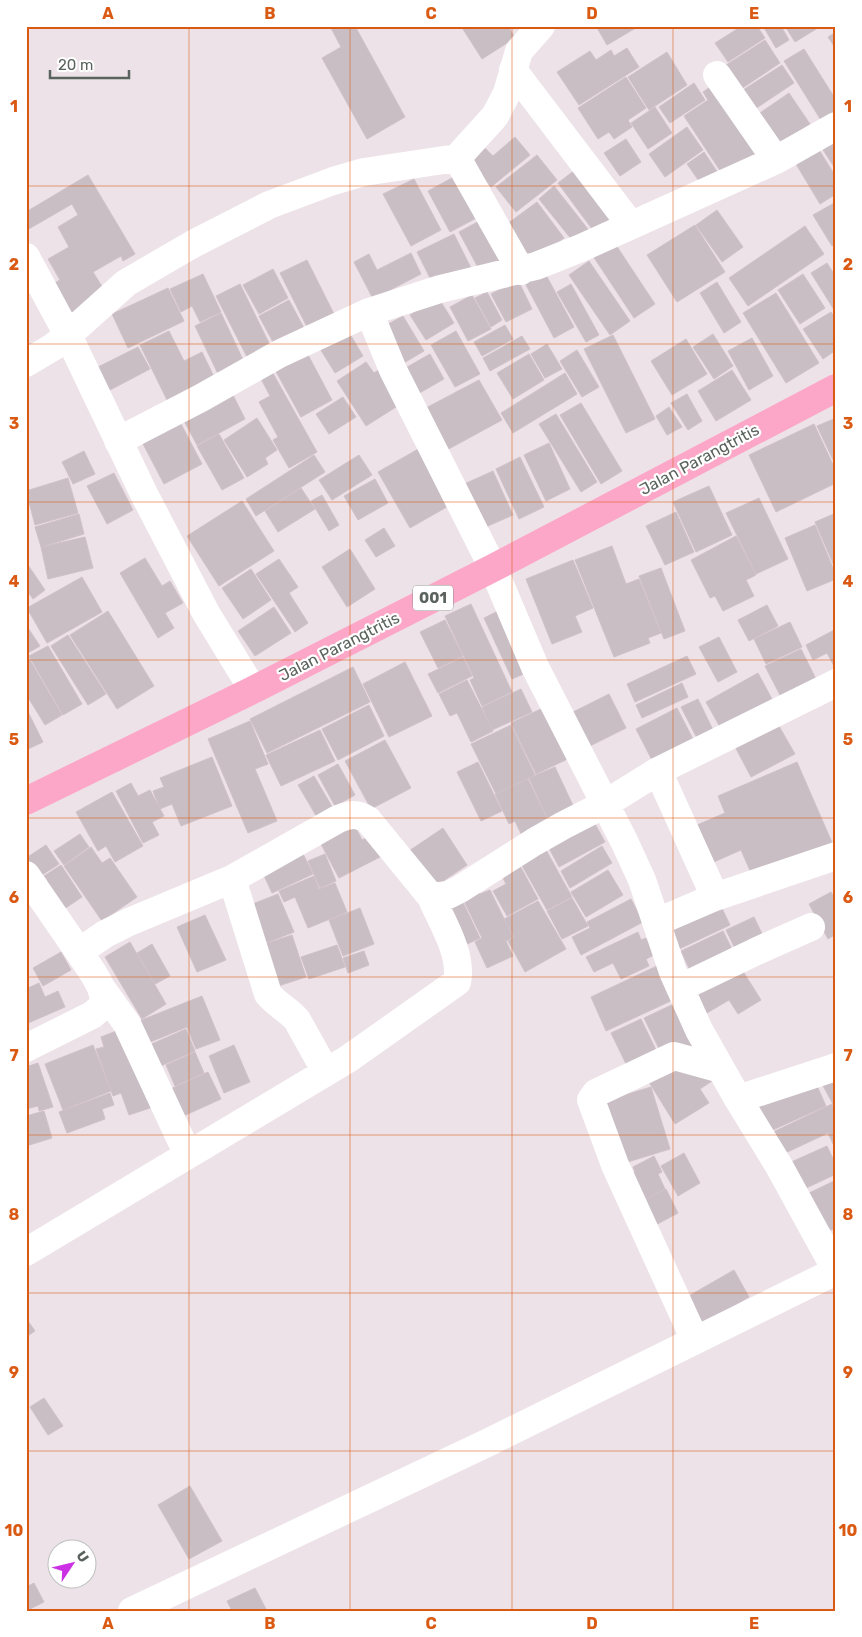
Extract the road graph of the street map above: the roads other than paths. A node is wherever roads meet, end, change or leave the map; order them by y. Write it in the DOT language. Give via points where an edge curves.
graph roads {
  1 [pos="541,26"];
  2 [pos="513,70"];
  3 [pos="717,75"];
  4 [pos="836,126"];
  5 [pos="457,158"];
  6 [pos="776,160"];
  7 [pos="630,224"];
  8 [pos="26,257"];
  9 [pos="520,271"];
  10 [pos="369,312"];
  11 [pos="68,335"];
  12 [pos="26,363"];
  13 [pos="836,388"];
  14 [pos="118,441"];
  15 [pos="492,568"];
  16 [pos="836,683"];
  17 [pos="253,690"];
  18 [pos="658,771"];
  19 [pos="26,801"];
  20 [pos="605,804"];
  21 [pos="836,856"];
  22 [pos="26,875"];
  23 [pos="232,879"];
  24 [pos="432,897"];
  25 [pos="715,898"];
  26 [pos="656,922"];
  27 [pos="811,928"];
  28 [pos="79,952"];
  29 [pos="680,988"];
  30 [pos="102,989"];
  31 [pos="26,1048"];
  32 [pos="836,1067"];
  33 [pos="721,1070"];
  34 [pos="326,1072"];
  35 [pos="738,1099"];
  36 [pos="188,1155"];
  37 [pos="26,1252"];
  38 [pos="836,1271"];
  39 [pos="695,1340"];
  40 [pos="132,1611"];
  1 -- 2 [label="street" via="519,51"];
  2 -- 5 [label="street" via="508,93 495,116"];
  2 -- 7 [label="street"];
  3 -- 6 [label="street"];
  4 -- 6 [label="street"];
  5 -- 9 [label="street"];
  5 -- 11 [label="street" via="364,172 269,205 126,283"];
  6 -- 7 [label="street"];
  7 -- 9 [label="street" via="581,248"];
  8 -- 11 [label="street"];
  9 -- 10 [label="street" via="440,289"];
  10 -- 14 [label="street" via="279,354"];
  10 -- 15 [label="street" via="394,370"];
  11 -- 12 [label="street"];
  11 -- 14 [label="street"];
  13 -- 15 [label="main road, Jalan Parangtritis / 001"];
  14 -- 17 [label="street" via="206,613"];
  15 -- 17 [label="main road, Jalan Parangtritis / 001"];
  15 -- 20 [label="street" via="535,667"];
  16 -- 18 [label="street"];
  17 -- 19 [label="main road, Jalan Parangtritis / 001"];
  18 -- 20 [label="street"];
  18 -- 25 [label="street"];
  20 -- 24 [label="street" via="556,829 448,895"];
  20 -- 26 [label="street" via="642,880"];
  21 -- 25 [label="street"];
  22 -- 28 [label="street"];
  23 -- 24 [label="street" via="338,819 358,814 368,820"];
  23 -- 28 [label="street" via="129,922"];
  23 -- 34 [label="street" via="268,994 297,1020"];
  24 -- 34 [label="street" via="457,956 457,982"];
  25 -- 26 [label="street"];
  26 -- 29 [label="street"];
  27 -- 29 [label="street"];
  28 -- 30 [label="street"];
  29 -- 33 [label="street"];
  30 -- 31 [label="street" via="104,999 101,1008 92,1015"];
  30 -- 36 [label="street" via="128,1024"];
  32 -- 35 [label="street"];
  33 -- 35 [label="street"];
  33 -- 39 [label="street" via="674,1056 596,1093 591,1100 615,1165"];
  34 -- 36 [label="street"];
  35 -- 38 [label="street"];
  36 -- 37 [label="street"];
  38 -- 39 [label="street"];
  39 -- 40 [label="street"];
}
